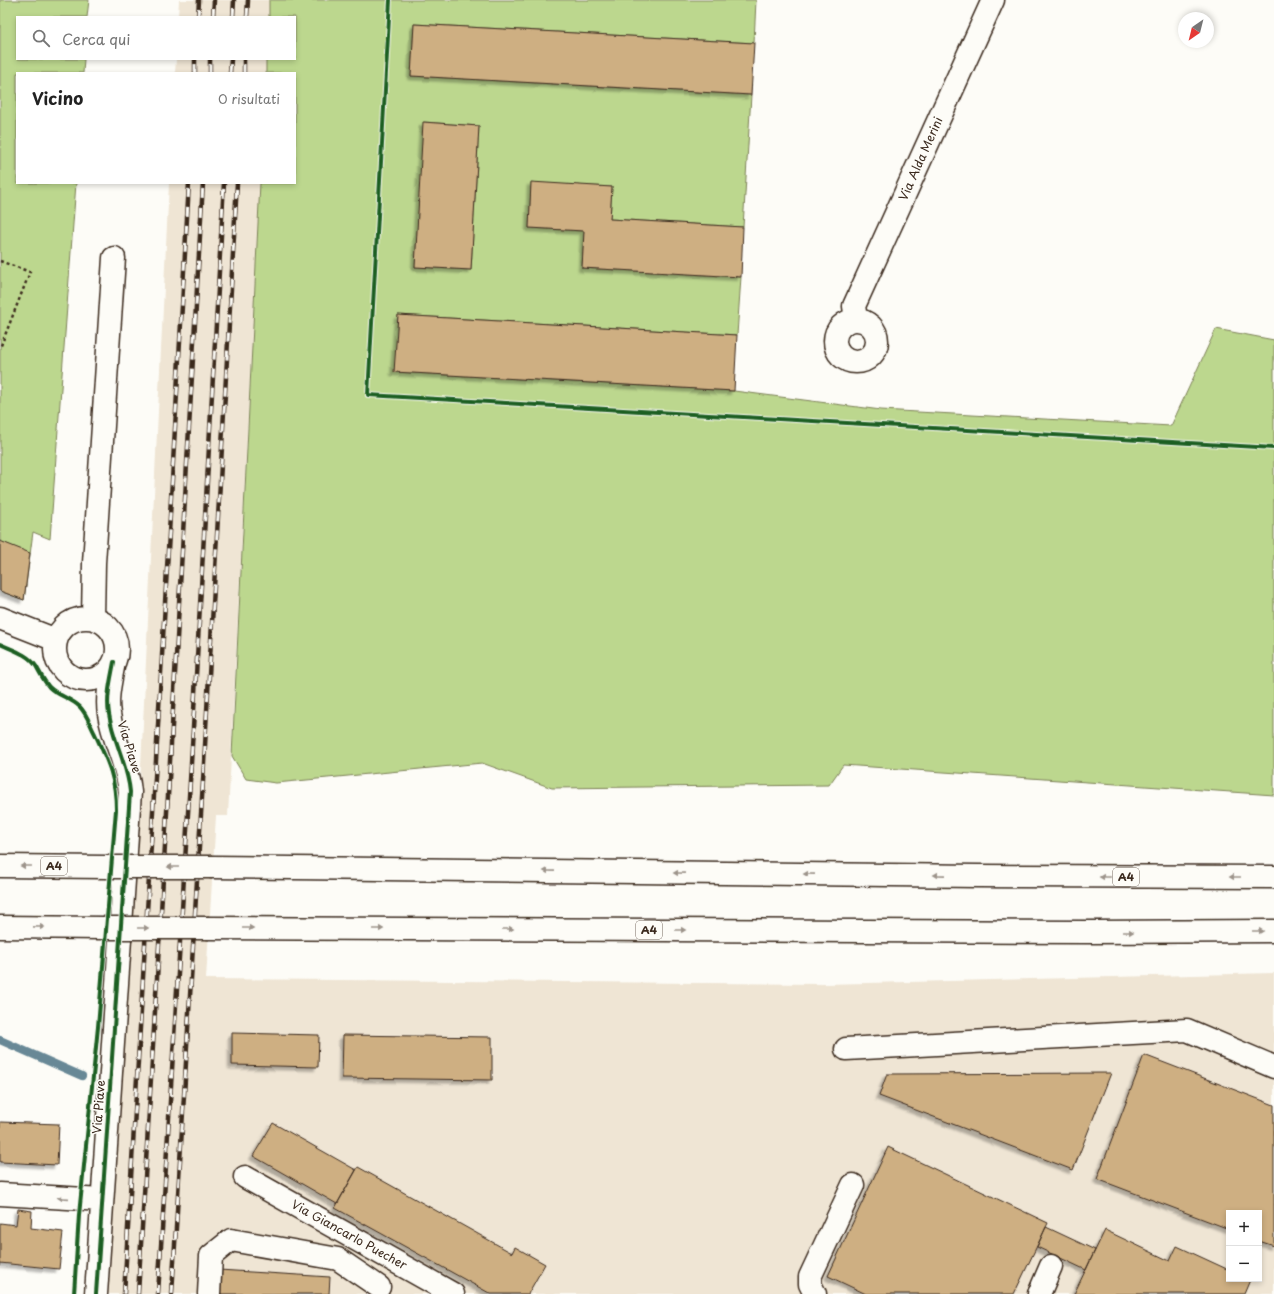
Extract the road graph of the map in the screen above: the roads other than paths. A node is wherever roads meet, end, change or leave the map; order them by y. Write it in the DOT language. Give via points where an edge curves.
graph roads {
  1 [pos="993,0"];
  2 [pos="114,258"];
  3 [pos="856,319"];
  4 [pos="0,618"];
  5 [pos="92,618"];
  6 [pos="56,640"];
  7 [pos="114,662"];
  8 [pos="0,866"];
  9 [pos="1274,877"];
  10 [pos="0,926"];
  11 [pos="1274,931"];
  12 [pos="846,1049"];
  13 [pos="1274,1067"];
  14 [pos="245,1177"];
  15 [pos="853,1185"];
  16 [pos="0,1194"];
  17 [pos="102,1200"];
  18 [pos="390,1259"];
  19 [pos="1051,1266"];
  20 [pos="378,1290"];
  21 [pos="96,1294"];
  22 [pos="209,1294"];
  23 [pos="453,1294"];
  24 [pos="815,1294"];
  25 [pos="1039,1294"];
  1 -- 3 [label="main road, Via Alda Merini" via="854,306"];
  2 -- 5 [label="main road"];
  4 -- 6 [label="main road"];
  5 -- 6 [label="main road" via="70,622 60,631"];
  5 -- 7 [label="main road" via="101,622 114,635 117,653"];
  6 -- 7 [label="main road" via="57,660 71,676 91,680 110,669"];
  7 -- 17 [label="main road, Via Piave" via="109,690 109,714 126,768 130,792"];
  9 -- 8 [label="main road, A4, one-way, bridge"];
  10 -- 11 [label="main road, A4, one-way, bridge"];
  12 -- 13 [label="main road" via="1187,1030"];
  14 -- 18 [label="main road, Via Giancarlo Puecher"];
  15 -- 24 [label="main road" via="810,1278"];
  17 -- 16 [label="main road, one-way"];
  17 -- 21 [label="main road, Via Piave"];
  18 -- 20 [label="main road" via="382,1272"];
  18 -- 23 [label="main road, Via Giancarlo Puecher"];
  19 -- 25 [label="main road"];
  20 -- 22 [label="main road" via="338,1259 231,1240 211,1256"];
}
